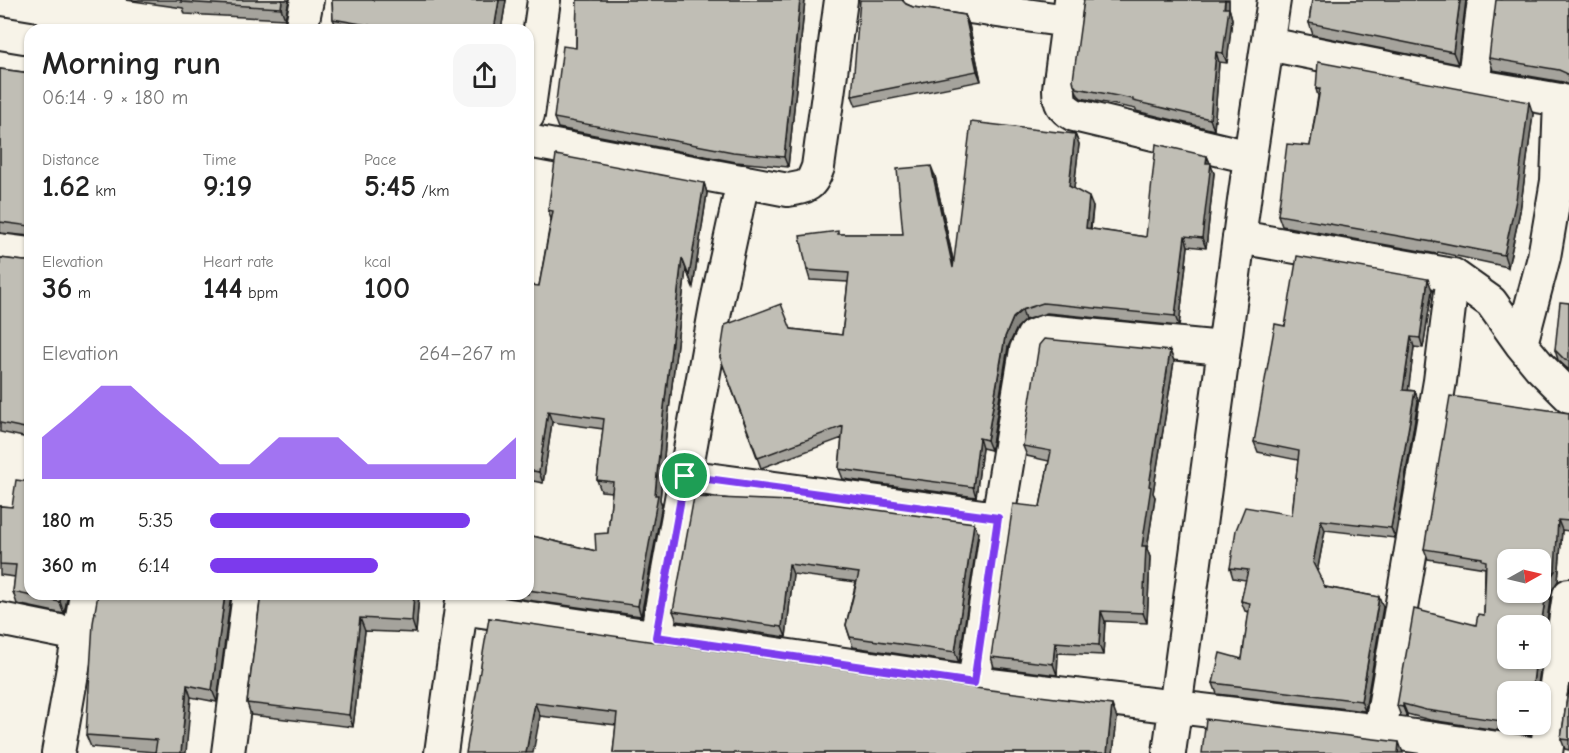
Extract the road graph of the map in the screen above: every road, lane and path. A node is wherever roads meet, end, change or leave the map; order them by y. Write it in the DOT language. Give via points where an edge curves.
graph roads {
  1 [pos="307,0"];
  2 [pos="544,0"];
  3 [pos="841,0"];
  4 [pos="920,0"];
  5 [pos="1274,0"];
  6 [pos="1484,0"];
  7 [pos="1070,11"];
  8 [pos="302,24"];
  9 [pos="0,33"];
  10 [pos="24,37"];
  11 [pos="1268,45"];
  12 [pos="534,69"];
  13 [pos="1473,85"];
  14 [pos="1564,105"];
  15 [pos="534,142"];
  16 [pos="1250,158"];
  17 [pos="743,182"];
  18 [pos="1239,237"];
  19 [pos="0,250"];
  20 [pos="24,253"];
  21 [pos="1453,275"];
  22 [pos="1521,344"];
  23 [pos="1223,348"];
  24 [pos="1569,396"];
  25 [pos="685,476"];
  26 [pos="998,518"];
  27 [pos="1569,595"];
  28 [pos="85,600"];
  29 [pos="248,600"];
  30 [pos="462,601"];
  31 [pos="0,619"];
  32 [pos="79,635"];
  33 [pos="656,637"];
  34 [pos="974,683"];
  35 [pos="1175,707"];
  36 [pos="1380,731"];
  37 [pos="58,753"];
  38 [pos="228,753"];
  39 [pos="441,753"];
  40 [pos="1169,753"];
  41 [pos="1531,753"];
  42 [pos="1546,753"];
  1 -- 8 [label="street"];
  2 -- 12 [label="street"];
  3 -- 17 [label="street" via="818,167 812,182 804,188 789,190"];
  4 -- 7 [label="street"];
  5 -- 11 [label="street"];
  6 -- 13 [label="street"];
  7 -- 16 [label="street" via="1059,89 1063,109 1074,115"];
  9 -- 10 [label="street"];
  11 -- 13 [label="street"];
  11 -- 16 [label="street"];
  13 -- 14 [label="street"];
  14 -- 22 [label="street" via="1544,257"];
  15 -- 17 [label="street"];
  16 -- 18 [label="street"];
  17 -- 25 [label="street"];
  18 -- 21 [label="street"];
  18 -- 23 [label="street"];
  19 -- 20 [label="street"];
  21 -- 22 [label="street" via="1491,302"];
  21 -- 36 [label="street" via="1440,381"];
  22 -- 24 [label="street"];
  23 -- 26 [label="street" via="1045,331 1033,336 1026,350"];
  23 -- 35 [label="street"];
  25 -- 26 [label="street"];
  25 -- 33 [label="street"];
  26 -- 34 [label="street"];
  27 -- 42 [label="street"];
  28 -- 32 [label="street"];
  29 -- 38 [label="street"];
  30 -- 33 [label="street"];
  30 -- 39 [label="street"];
  31 -- 32 [label="street"];
  32 -- 37 [label="street"];
  33 -- 34 [label="street"];
  34 -- 35 [label="street"];
  35 -- 36 [label="street"];
  35 -- 40 [label="street"];
  36 -- 41 [label="street"];
}
